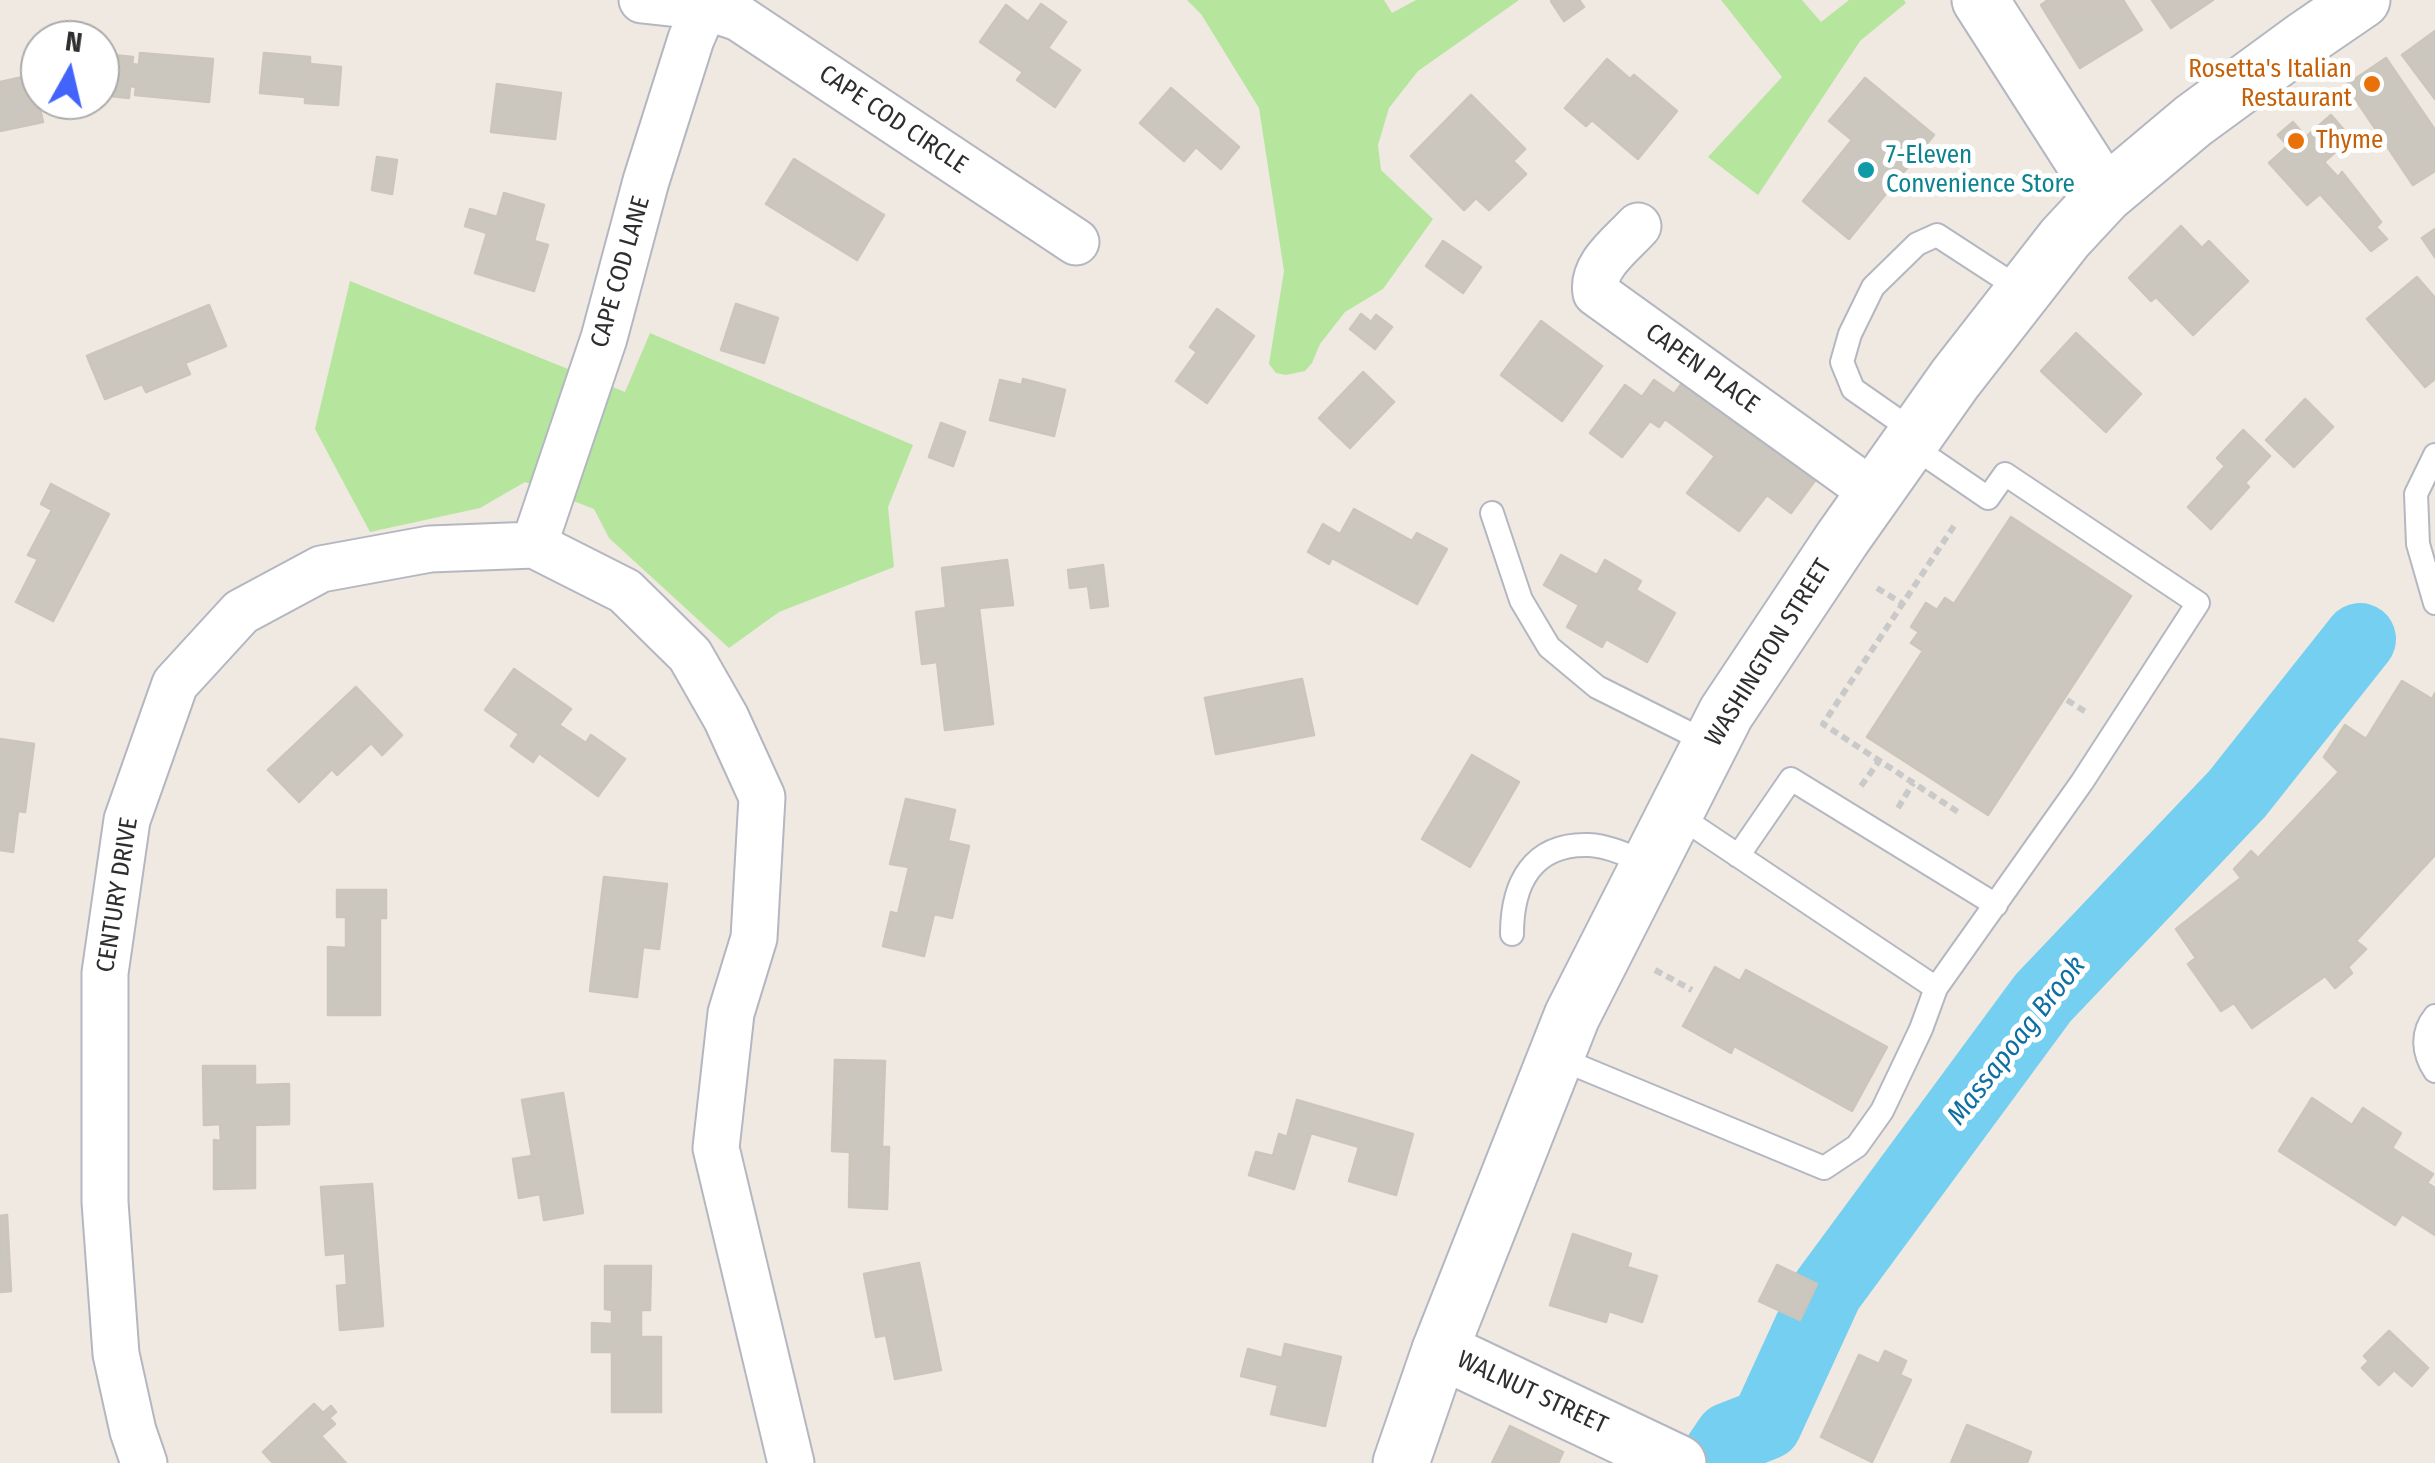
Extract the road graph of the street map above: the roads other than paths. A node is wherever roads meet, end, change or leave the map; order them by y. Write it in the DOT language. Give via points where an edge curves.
graph roads {
  1 [pos="642,0"];
  2 [pos="1980,0"];
  3 [pos="2362,0"];
  4 [pos="707,3"];
  5 [pos="2106,195"];
  6 [pos="1638,226"];
  7 [pos="1076,242"];
  8 [pos="2023,292"];
  9 [pos="1913,438"];
  10 [pos="2435,455"];
  11 [pos="1874,493"];
  12 [pos="1492,513"];
  13 [pos="534,545"];
  14 [pos="2435,603"];
  15 [pos="1710,744"];
  16 [pos="1676,814"];
  17 [pos="1738,856"];
  18 [pos="1650,864"];
  19 [pos="1996,905"];
  20 [pos="1512,934"];
  21 [pos="1936,988"];
  22 [pos="2435,1016"];
  23 [pos="1556,1057"];
  24 [pos="2435,1071"];
  25 [pos="1440,1350"];
  26 [pos="1676,1462"];
  27 [pos="144,1463"];
  28 [pos="791,1463"];
  29 [pos="1401,1463"];
  1 -- 4 [label="street, CAPE COD CIRCLE"];
  2 -- 5 [label="main road"];
  3 -- 5 [label="main road, WASHINGTON STREET" via="2194,121"];
  4 -- 7 [label="street, CAPE COD CIRCLE" via="740,18"];
  4 -- 13 [label="street, CAPE COD LANE"];
  5 -- 8 [label="main road, WASHINGTON STREET"];
  6 -- 11 [label="street, CAPEN PLACE" via="1598,270 1596,293"];
  8 -- 9 [label="main road, WASHINGTON STREET"];
  8 -- 9 [label="lane" via="1938,236 1918,244 1873,287 1842,362 1853,389"];
  9 -- 11 [label="main road, WASHINGTON STREET"];
  9 -- 19 [label="lane" via="1988,498 2005,474 2198,603"];
  10 -- 14 [label="lane" via="2416,494 2418,544"];
  11 -- 15 [label="main road, WASHINGTON STREET"];
  12 -- 15 [label="lane" via="1521,600 1549,647 1596,687"];
  13 -- 27 [label="street, CENTURY DRIVE" via="430,549 321,569 241,612 176,684 126,820 105,973 104,1202 116,1354"];
  13 -- 28 [label="street, CENTURY DRIVE" via="625,591 690,655 762,796 754,938 731,1012 716,1148"];
  15 -- 16 [label="main road, WASHINGTON STREET"];
  16 -- 17 [label="lane"];
  16 -- 18 [label="main road, WASHINGTON STREET"];
  17 -- 19 [label="lane" via="1792,779"];
  17 -- 21 [label="lane"];
  18 -- 20 [label="lane" via="1607,848 1562,848 1537,861 1522,880 1512,906"];
  18 -- 23 [label="main road, WASHINGTON STREET"];
  19 -- 21 [label="lane"];
  21 -- 23 [label="lane" via="1882,1110 1857,1146 1824,1168"];
  22 -- 24 [label="lane" via="2425,1032"];
  23 -- 25 [label="main road, WASHINGTON STREET"];
  25 -- 26 [label="main road, WALNUT STREET"];
  25 -- 29 [label="main road, WASHINGTON STREET"];
}
